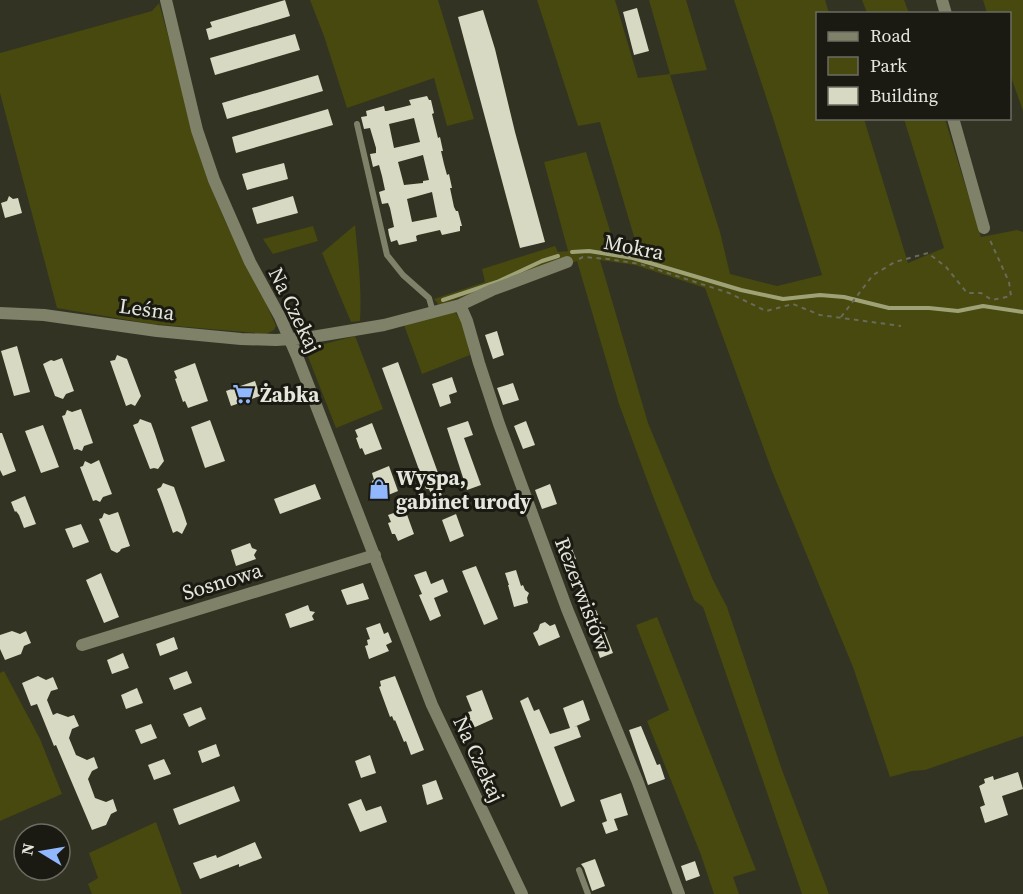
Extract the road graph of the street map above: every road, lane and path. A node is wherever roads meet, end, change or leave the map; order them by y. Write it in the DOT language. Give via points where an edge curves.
graph roads {
  1 [pos="166,0"];
  2 [pos="954,120"];
  3 [pos="357,124"];
  4 [pos="984,228"];
  5 [pos="567,262"];
  6 [pos="460,305"];
  7 [pos="433,312"];
  8 [pos="0,313"];
  9 [pos="840,318"];
  10 [pos="901,326"];
  11 [pos="289,339"];
  12 [pos="375,555"];
  13 [pos="82,645"];
  14 [pos="579,870"];
  15 [pos="522,894"];
  16 [pos="588,894"];
  17 [pos="679,894"];
  1 -- 11 [label="street, Na Czekaj" via="214,180"];
  2 -- 4 [label="street"];
  3 -- 7 [label="lane" via="387,255 402,275 429,298"];
  4 -- 9 [label="path" via="1009,282 1011,296 992,300 981,293 967,293 946,267 928,253 895,262 873,276"];
  5 -- 6 [label="street"];
  5 -- 9 [label="path, Mokra" via="583,257 640,264 729,293 766,311 793,304"];
  6 -- 7 [label="street"];
  6 -- 17 [label="street, Rezerwistów" via="563,599"];
  7 -- 11 [label="street" via="384,325"];
  8 -- 11 [label="street, Leśna" via="231,338"];
  9 -- 10 [label="path, Mokra"];
  11 -- 12 [label="street, Na Czekaj"];
  12 -- 13 [label="street, Sosnowa"];
  12 -- 15 [label="street, Na Czekaj" via="432,705"];
  14 -- 16 [label="lane"];
}
